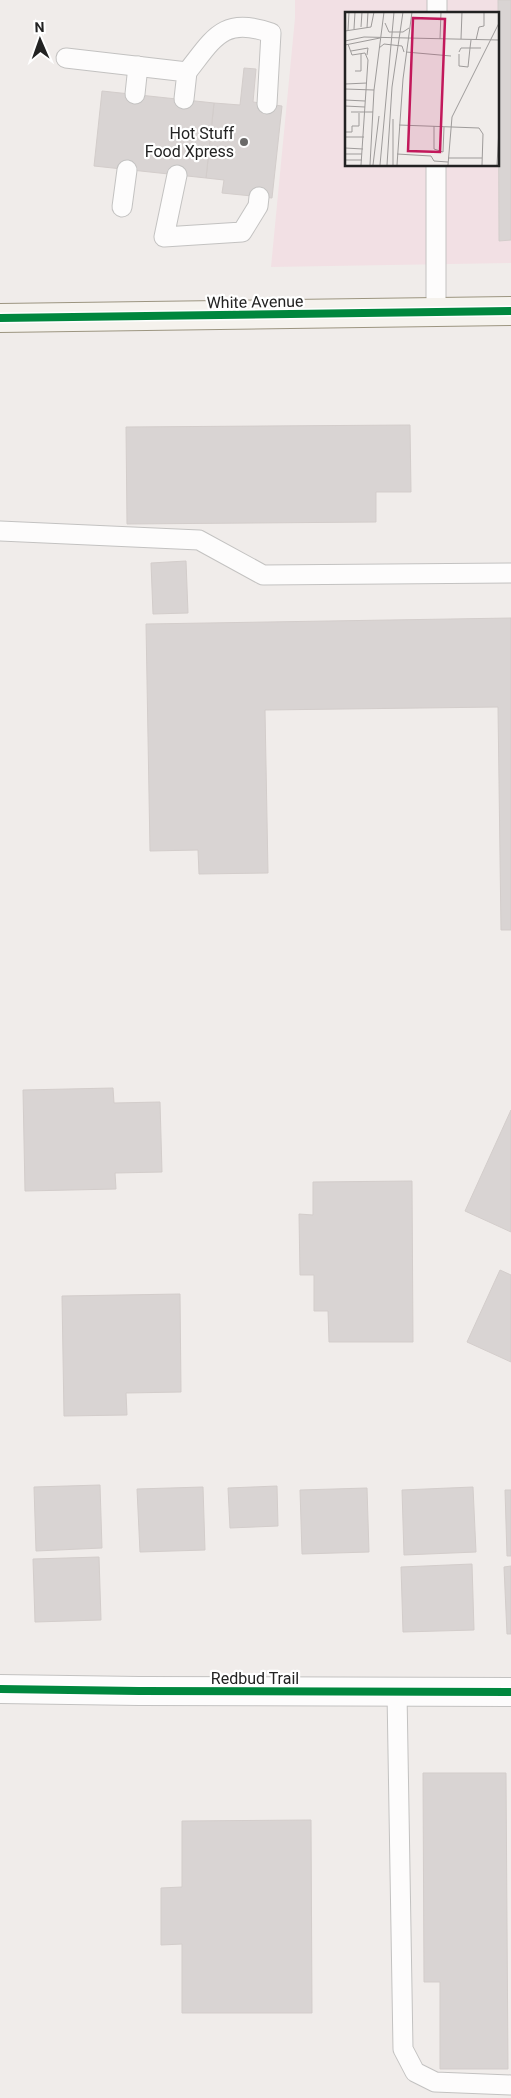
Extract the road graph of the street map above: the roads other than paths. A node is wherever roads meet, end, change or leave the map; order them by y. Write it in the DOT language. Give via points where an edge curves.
graph roads {
  1 [pos="66,58"];
  2 [pos="138,66"];
  3 [pos="187,72"];
  4 [pos="135,94"];
  5 [pos="184,99"];
  6 [pos="267,104"];
  7 [pos="436,166"];
  8 [pos="127,170"];
  9 [pos="177,175"];
  10 [pos="259,197"];
  11 [pos="122,207"];
  12 [pos="511,311"];
  13 [pos="436,313"];
  14 [pos="0,318"];
  15 [pos="0,530"];
  16 [pos="511,572"];
  17 [pos="0,1689"];
  18 [pos="397,1692"];
  19 [pos="511,1692"];
  20 [pos="511,2084"];
  1 -- 2 [label="lane"];
  2 -- 3 [label="lane"];
  2 -- 4 [label="lane"];
  3 -- 5 [label="lane"];
  3 -- 6 [label="lane" via="216,35 234,26 271,33"];
  7 -- 13 [label="lane"];
  8 -- 11 [label="lane"];
  9 -- 10 [label="lane" via="164,237 242,232 258,206"];
  12 -- 13 [label="street, White Avenue"];
  13 -- 14 [label="street, White Avenue"];
  15 -- 16 [label="lane" via="199,540 263,575"];
  17 -- 18 [label="street, Redbud Trail"];
  18 -- 19 [label="street, Redbud Trail"];
  18 -- 20 [label="lane" via="402,2049 415,2072 435,2082"];
}
